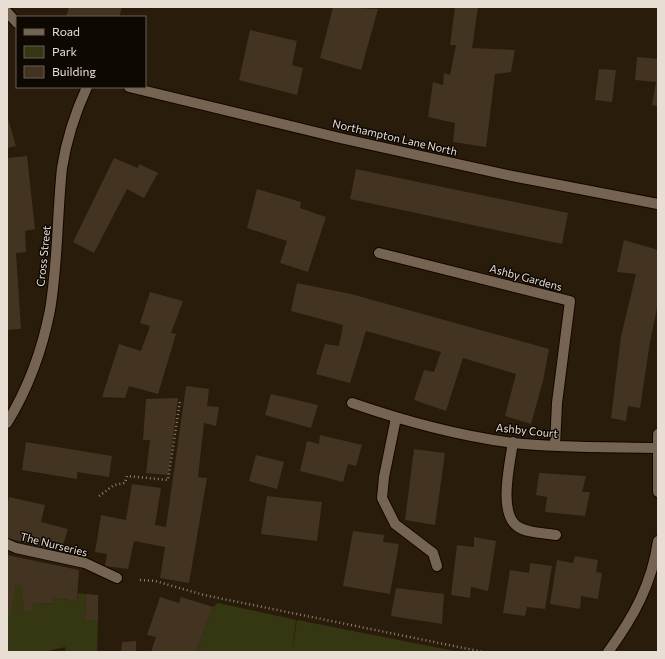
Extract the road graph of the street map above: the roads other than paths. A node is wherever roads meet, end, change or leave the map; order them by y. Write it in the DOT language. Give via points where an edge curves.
graph roads {
  1 [pos="7,12"];
  2 [pos="16,22"];
  3 [pos="87,88"];
  4 [pos="133,88"];
  5 [pos="658,204"];
  6 [pos="379,253"];
  7 [pos="352,403"];
  8 [pos="396,418"];
  9 [pos="7,423"];
  10 [pos="658,434"];
  11 [pos="513,442"];
  12 [pos="555,446"];
  13 [pos="657,448"];
  14 [pos="658,492"];
  15 [pos="556,535"];
  16 [pos="658,541"];
  17 [pos="7,544"];
  18 [pos="437,566"];
  19 [pos="117,578"];
  20 [pos="608,652"];
  1 -- 2 [label="street"];
  3 -- 9 [label="street, Cross Street" via="78,107 62,167 55,270 44,338 28,386"];
  4 -- 5 [label="street, Northampton Lane North" via="426,157"];
  6 -- 12 [label="street, Ashby Gardens" via="570,301 557,403"];
  7 -- 8 [label="street, Ashby Court"];
  8 -- 11 [label="street, Ashby Court"];
  8 -- 18 [label="street" via="382,498 395,524 433,554"];
  10 -- 13 [label="street"];
  11 -- 12 [label="street, Ashby Court"];
  11 -- 15 [label="street" via="506,498 509,518 517,526 530,531"];
  12 -- 13 [label="street, Ashby Court"];
  13 -- 14 [label="street"];
  16 -- 20 [label="street" via="654,567 642,600"];
  17 -- 19 [label="street, The Nurseries" via="85,563"];
}
